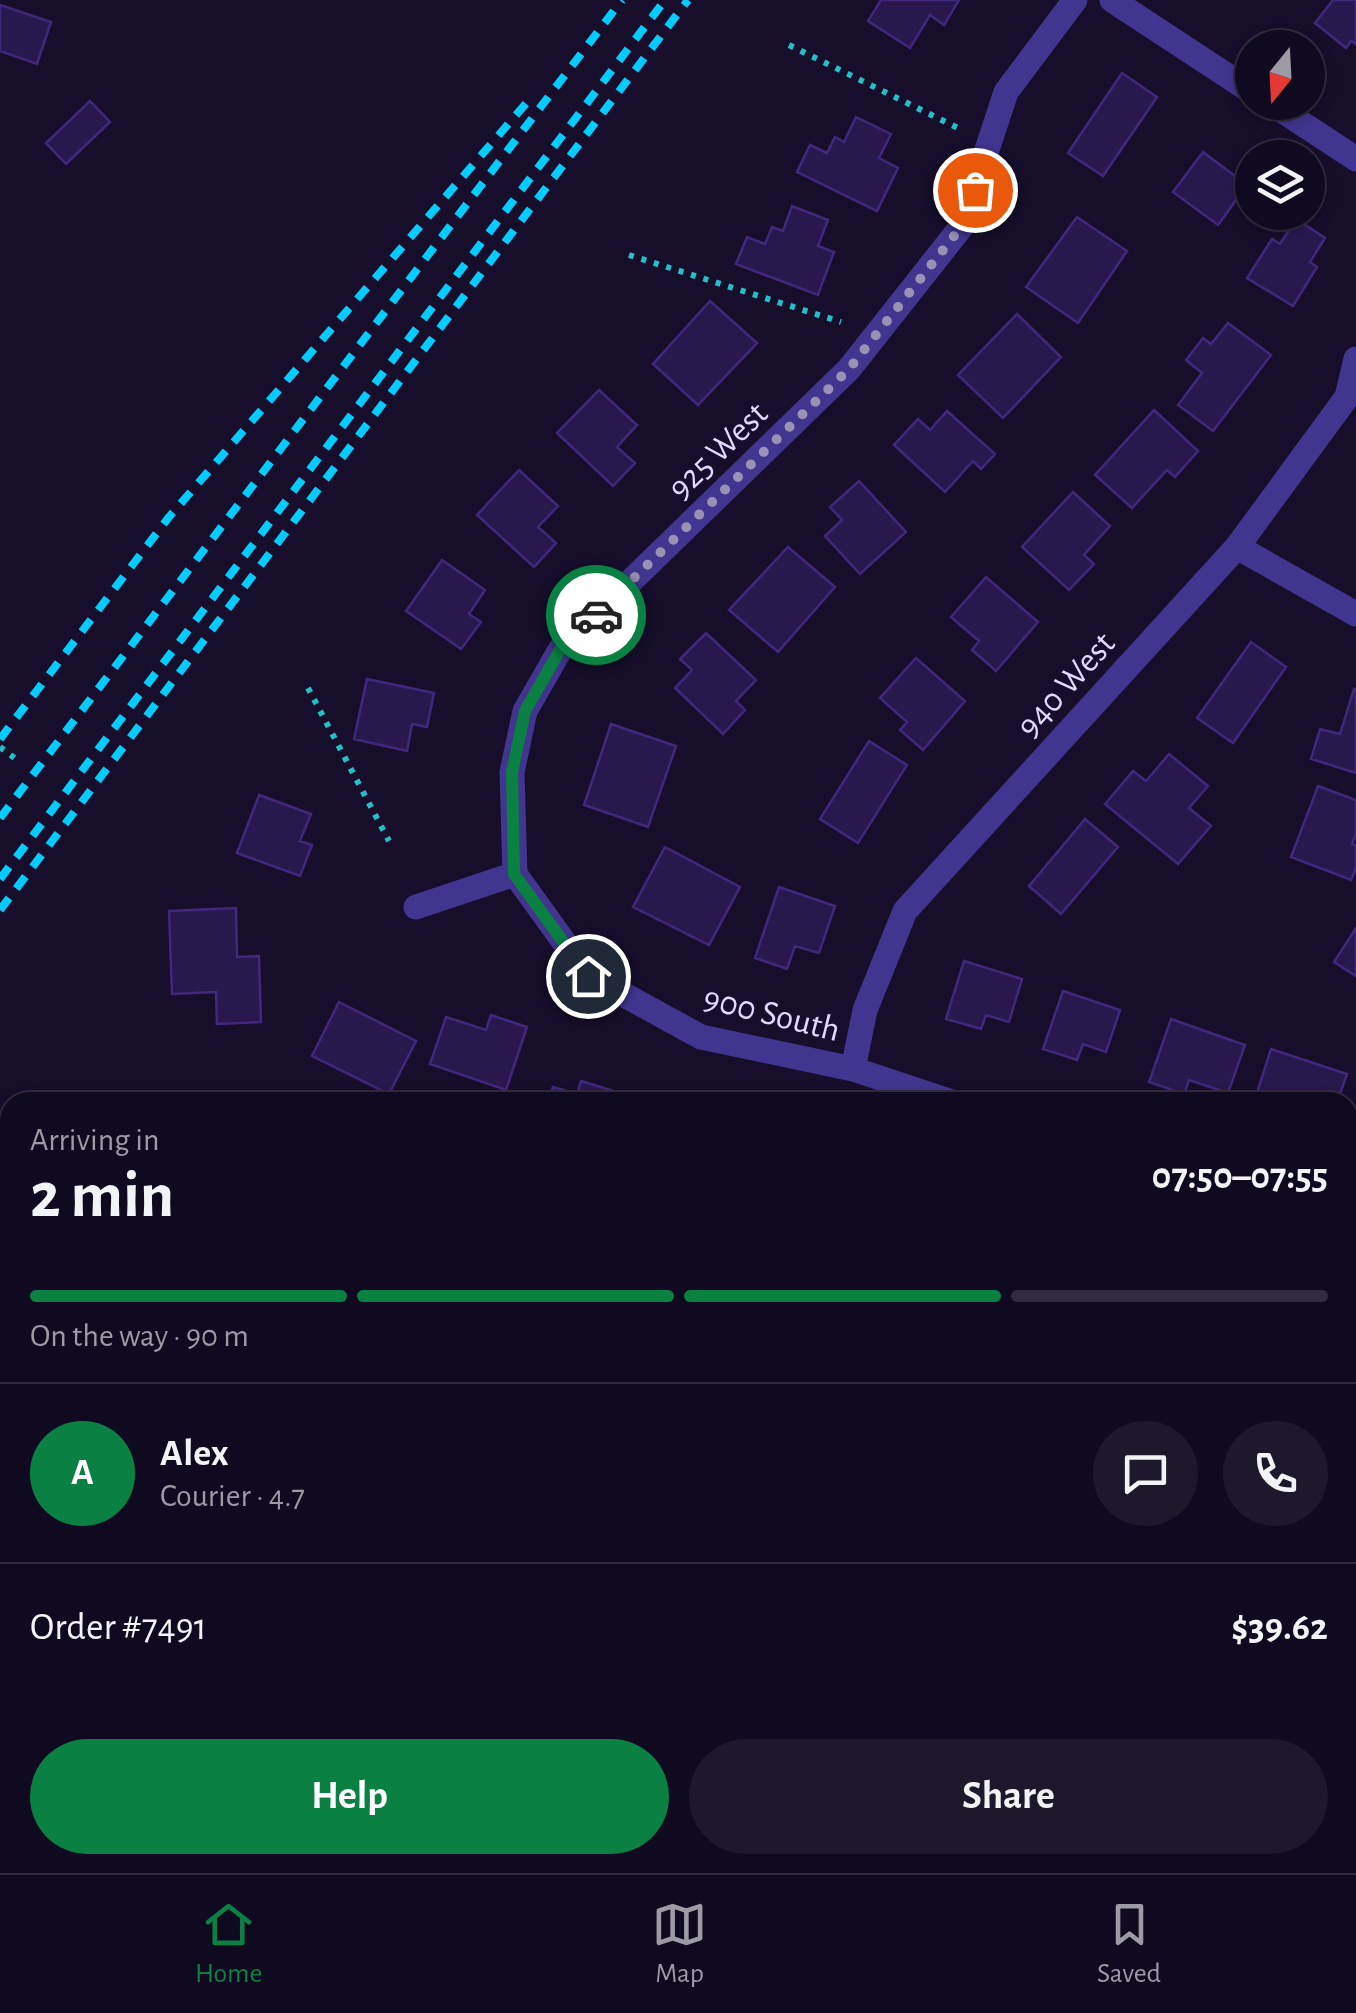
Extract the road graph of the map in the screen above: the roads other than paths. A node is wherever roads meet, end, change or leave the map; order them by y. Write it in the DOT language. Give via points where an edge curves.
graph roads {
  1 [pos="1076,0"];
  2 [pos="1112,0"];
  3 [pos="1235,81"];
  4 [pos="1296,120"];
  5 [pos="1356,159"];
  6 [pos="1356,359"];
  7 [pos="1237,547"];
  8 [pos="1356,614"];
  9 [pos="514,874"];
  10 [pos="416,907"];
  11 [pos="853,1069"];
  12 [pos="922,1092"];
  1 -- 9 [label="street, 925 West" via="1006,92 962,226 849,369 560,650 525,711 512,772"];
  2 -- 3 [label="street"];
  4 -- 5 [label="street"];
  6 -- 7 [label="street, 940 West" via="1347,397"];
  7 -- 8 [label="street"];
  7 -- 11 [label="street, 940 West" via="905,911 865,1010"];
  9 -- 10 [label="street"];
  9 -- 11 [label="street, 900 South" via="588,976 701,1037"];
  11 -- 12 [label="street, 900 South"];
}
